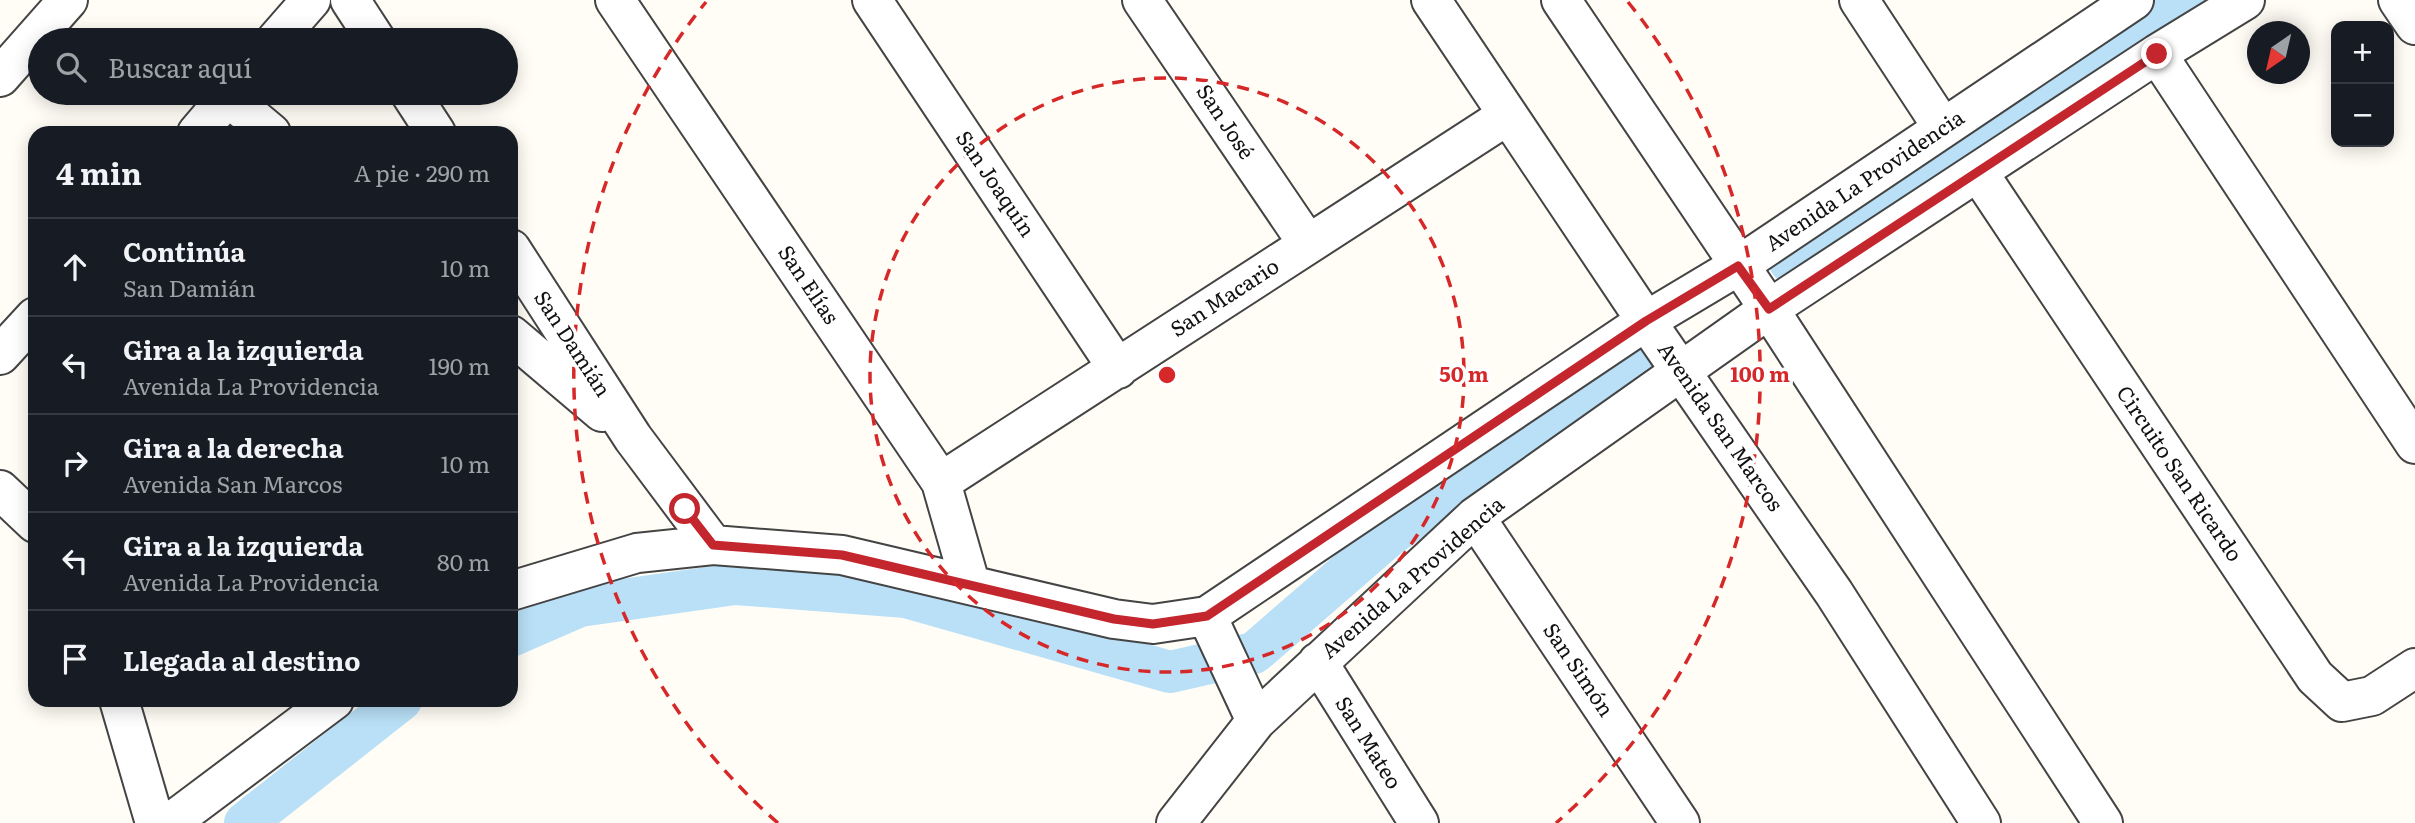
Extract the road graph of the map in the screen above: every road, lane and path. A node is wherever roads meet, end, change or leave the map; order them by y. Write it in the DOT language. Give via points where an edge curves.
graph roads {
  1 [pos="68,0"];
  2 [pos="311,0"];
  3 [pos="350,0"];
  4 [pos="615,0"];
  5 [pos="872,0"];
  6 [pos="1142,0"];
  7 [pos="1431,0"];
  8 [pos="1561,0"];
  9 [pos="1859,0"];
  10 [pos="2245,0"];
  11 [pos="2398,0"];
  12 [pos="2129,1"];
  13 [pos="2415,25"];
  14 [pos="43,28"];
  15 [pos="286,28"];
  16 [pos="368,28"];
  17 [pos="28,45"];
  18 [pos="2157,54"];
  19 [pos="0,77"];
  20 [pos="221,105"];
  21 [pos="241,105"];
  22 [pos="418,105"];
  23 [pos="1508,115"];
  24 [pos="203,126"];
  25 [pos="263,126"];
  26 [pos="431,126"];
  27 [pos="1943,128"];
  28 [pos="1978,172"];
  29 [pos="1308,244"];
  30 [pos="518,260"];
  31 [pos="1738,266"];
  32 [pos="1769,309"];
  33 [pos="1646,321"];
  34 [pos="28,325"];
  35 [pos="518,341"];
  36 [pos="0,355"];
  37 [pos="1118,369"];
  38 [pos="1683,372"];
  39 [pos="633,438"];
  40 [pos="2415,444"];
  41 [pos="941,482"];
  42 [pos="0,490"];
  43 [pos="28,516"];
  44 [pos="1475,517"];
  45 [pos="713,545"];
  46 [pos="970,583"];
  47 [pos="518,589"];
  48 [pos="1213,630"];
  49 [pos="1318,662"];
  50 [pos="2415,668"];
  51 [pos="121,707"];
  52 [pos="325,707"];
  53 [pos="1250,707"];
  54 [pos="155,823"];
  55 [pos="170,823"];
  56 [pos="1176,823"];
  57 [pos="1419,823"];
  58 [pos="1680,823"];
  59 [pos="1981,823"];
  60 [pos="2102,823"];
  1 -- 14 [label="street"];
  2 -- 15 [label="street"];
  3 -- 16 [label="street"];
  4 -- 41 [label="street, San Elías"];
  5 -- 37 [label="street, San Joaquín"];
  6 -- 29 [label="street, San José"];
  7 -- 23 [label="street, Avenida San Marcos"];
  8 -- 31 [label="street"];
  9 -- 27 [label="street"];
  10 -- 18 [label="street, Avenida La Providencia"];
  11 -- 13 [label="street"];
  12 -- 27 [label="street, Avenida La Providencia"];
  17 -- 19 [label="street"];
  18 -- 28 [label="street, Avenida La Providencia"];
  18 -- 40 [label="street"];
  20 -- 24 [label="street"];
  21 -- 25 [label="street"];
  22 -- 26 [label="street"];
  23 -- 29 [label="street, San Macario"];
  23 -- 33 [label="street, Avenida San Marcos"];
  27 -- 31 [label="street, Avenida La Providencia"];
  28 -- 32 [label="street, Avenida La Providencia"];
  28 -- 50 [label="street, Circuito San Ricardo" via="2315,677 2342,702 2372,696"];
  29 -- 37 [label="street, San Macario"];
  30 -- 39 [label="street, San Damián"];
  31 -- 32 [label="street"];
  31 -- 33 [label="street, Avenida La Providencia"];
  32 -- 38 [label="street, Avenida La Providencia"];
  32 -- 60 [label="street"];
  33 -- 38 [label="street, Avenida San Marcos"];
  33 -- 48 [label="street, Avenida La Providencia"];
  34 -- 36 [label="street"];
  35 -- 39 [label="street, San Damián"];
  37 -- 41 [label="street, San Macario"];
  38 -- 44 [label="street, Avenida La Providencia"];
  38 -- 59 [label="street, Avenida San Marcos" via="1834,593"];
  39 -- 45 [label="street, San Damián"];
  41 -- 46 [label="street, San Elías"];
  42 -- 43 [label="street"];
  44 -- 49 [label="street, Avenida La Providencia"];
  44 -- 58 [label="street, San Simón"];
  45 -- 46 [label="street, Avenida La Providencia" via="842,555"];
  45 -- 47 [label="street, Avenida La Providencia" via="637,553"];
  46 -- 48 [label="street, Avenida La Providencia" via="1140,623"];
  48 -- 53 [label="street"];
  49 -- 53 [label="street, Avenida La Providencia"];
  49 -- 57 [label="street, San Mateo"];
  51 -- 54 [label="street"];
  52 -- 55 [label="street"];
  53 -- 56 [label="street, Avenida La Providencia"];
}
